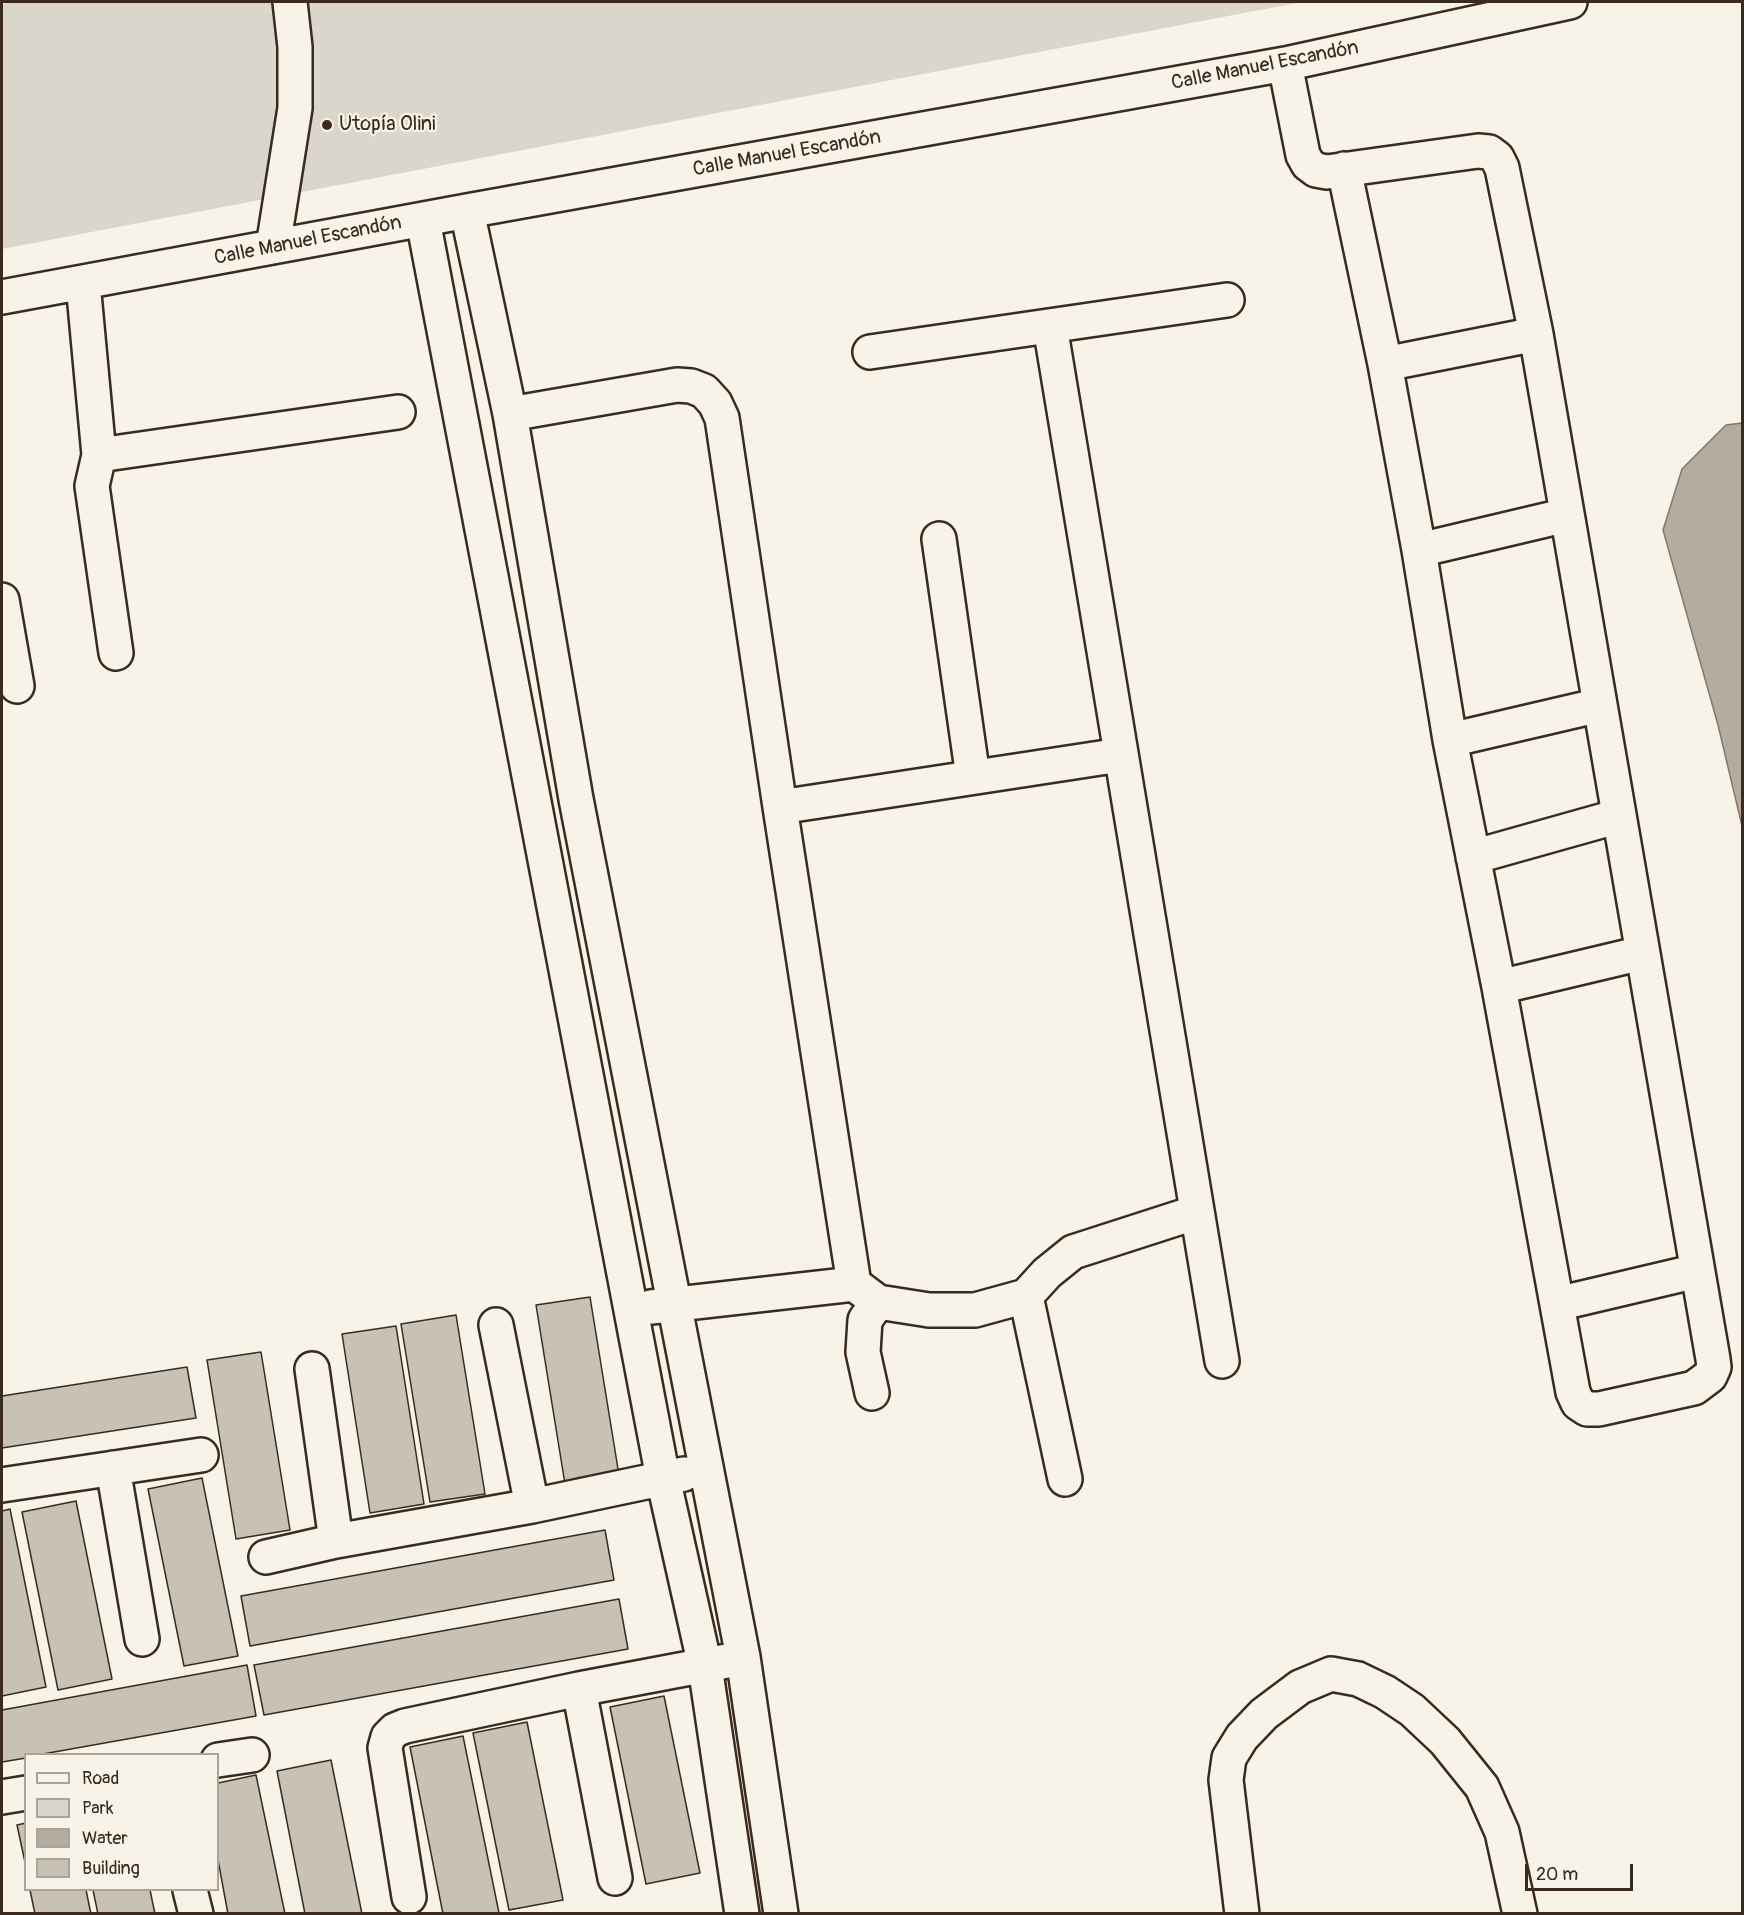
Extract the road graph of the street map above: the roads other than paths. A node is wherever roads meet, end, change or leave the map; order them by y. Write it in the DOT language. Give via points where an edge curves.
graph roads {
  1 [pos="290,2"];
  2 [pos="1570,2"];
  3 [pos="1285,64"];
  4 [pos="1344,169"];
  5 [pos="468,211"];
  6 [pos="423,220"];
  7 [pos="273,248"];
  8 [pos="83,283"];
  9 [pos="2,297"];
  10 [pos="1227,300"];
  11 [pos="1050,326"];
  12 [pos="1536,334"];
  13 [pos="870,352"];
  14 [pos="1385,364"];
  15 [pos="398,412"];
  16 [pos="510,414"];
  17 [pos="99,455"];
  18 [pos="1567,515"];
  19 [pos="939,539"];
  20 [pos="1419,550"];
  21 [pos="2,600"];
  22 [pos="116,653"];
  23 [pos="17,686"];
  24 [pos="1600,705"];
  25 [pos="1450,740"];
  26 [pos="1120,755"];
  27 [pos="973,777"];
  28 [pos="576,799"];
  29 [pos="535,806"];
  30 [pos="780,807"];
  31 [pos="1619,816"];
  32 [pos="1473,858"];
  33 [pos="1642,953"];
  34 [pos="1499,987"];
  35 [pos="1197,1212"];
  36 [pos="1697,1271"];
  37 [pos="866,1293"];
  38 [pos="1026,1296"];
  39 [pos="674,1303"];
  40 [pos="1557,1305"];
  41 [pos="631,1309"];
  42 [pos="496,1324"];
  43 [pos="1222,1361"];
  44 [pos="312,1369"];
  45 [pos="872,1393"];
  46 [pos="201,1455"];
  47 [pos="113,1468"];
  48 [pos="707,1469"];
  49 [pos="663,1478"];
  50 [pos="1065,1479"];
  51 [pos="2,1485"];
  52 [pos="532,1506"];
  53 [pos="336,1541"];
  54 [pos="266,1557"];
  55 [pos="142,1639"];
  56 [pos="743,1657"];
  57 [pos="705,1666"];
  58 [pos="579,1689"];
  59 [pos="252,1755"];
  60 [pos="219,1760"];
  61 [pos="24,1793"];
  62 [pos="2,1797"];
  63 [pos="615,1878"];
  64 [pos="190,1891"];
  65 [pos="409,1897"];
  66 [pos="196,1914"];
  67 [pos="742,1914"];
  68 [pos="781,1914"];
  69 [pos="1242,1914"];
  70 [pos="1520,1914"];
  1 -- 7 [label="street" via="295,108"];
  2 -- 3 [label="street, Calle Manuel Escandón"];
  3 -- 4 [label="street" via="1308,164 1327,172"];
  3 -- 5 [label="street, Calle Manuel Escandón"];
  4 -- 12 [label="street" via="1478,151 1497,158"];
  4 -- 14 [label="street"];
  5 -- 6 [label="street, Calle Manuel Escandón"];
  5 -- 16 [label="street"];
  6 -- 7 [label="street, Calle Manuel Escandón"];
  6 -- 29 [label="street"];
  7 -- 8 [label="street, Calle Manuel Escandón"];
  8 -- 9 [label="street, Calle Manuel Escandón"];
  8 -- 17 [label="street"];
  10 -- 11 [label="street"];
  11 -- 13 [label="street"];
  11 -- 26 [label="street"];
  12 -- 14 [label="street"];
  12 -- 18 [label="street"];
  14 -- 20 [label="street"];
  15 -- 17 [label="street"];
  16 -- 28 [label="street"];
  16 -- 30 [label="street" via="677,385 704,391 715,403 722,418"];
  17 -- 22 [label="street" via="92,486"];
  18 -- 20 [label="street"];
  18 -- 24 [label="street"];
  19 -- 27 [label="street"];
  20 -- 25 [label="street"];
  21 -- 23 [label="street"];
  24 -- 25 [label="street"];
  24 -- 31 [label="street"];
  25 -- 32 [label="street"];
  26 -- 27 [label="street"];
  26 -- 35 [label="street"];
  27 -- 30 [label="street"];
  28 -- 29 [label="street"];
  28 -- 39 [label="street"];
  29 -- 41 [label="street"];
  30 -- 37 [label="street"];
  31 -- 32 [label="street"];
  31 -- 33 [label="street"];
  32 -- 34 [label="street"];
  33 -- 34 [label="street"];
  33 -- 36 [label="street"];
  34 -- 40 [label="street"];
  35 -- 38 [label="street" via="1073,1252"];
  35 -- 43 [label="street"];
  36 -- 40 [label="street"];
  36 -- 40 [label="street" via="1714,1367 1710,1376 1694,1388 1599,1409 1578,1403"];
  37 -- 38 [label="street" via="929,1310 975,1310"];
  37 -- 39 [label="street"];
  37 -- 45 [label="street" via="863,1352"];
  38 -- 50 [label="street"];
  39 -- 41 [label="street"];
  39 -- 48 [label="street"];
  41 -- 49 [label="street"];
  42 -- 52 [label="street"];
  44 -- 53 [label="street"];
  46 -- 47 [label="street"];
  47 -- 51 [label="street"];
  47 -- 55 [label="street"];
  48 -- 49 [label="street"];
  48 -- 56 [label="street"];
  49 -- 52 [label="street"];
  49 -- 57 [label="street"];
  52 -- 53 [label="street"];
  53 -- 54 [label="street"];
  56 -- 57 [label="street"];
  56 -- 68 [label="street"];
  57 -- 58 [label="street"];
  57 -- 67 [label="street"];
  58 -- 63 [label="street"];
  58 -- 65 [label="street" via="405,1726 388,1737 385,1748"];
  59 -- 60 [label="street"];
  61 -- 62 [label="street"];
  64 -- 66 [label="street"];
  69 -- 70 [label="street" via="1226,1780 1229,1758 1264,1714 1300,1687 1331,1674 1358,1679 1412,1710 1445,1741 1482,1787 1502,1832"];
}
